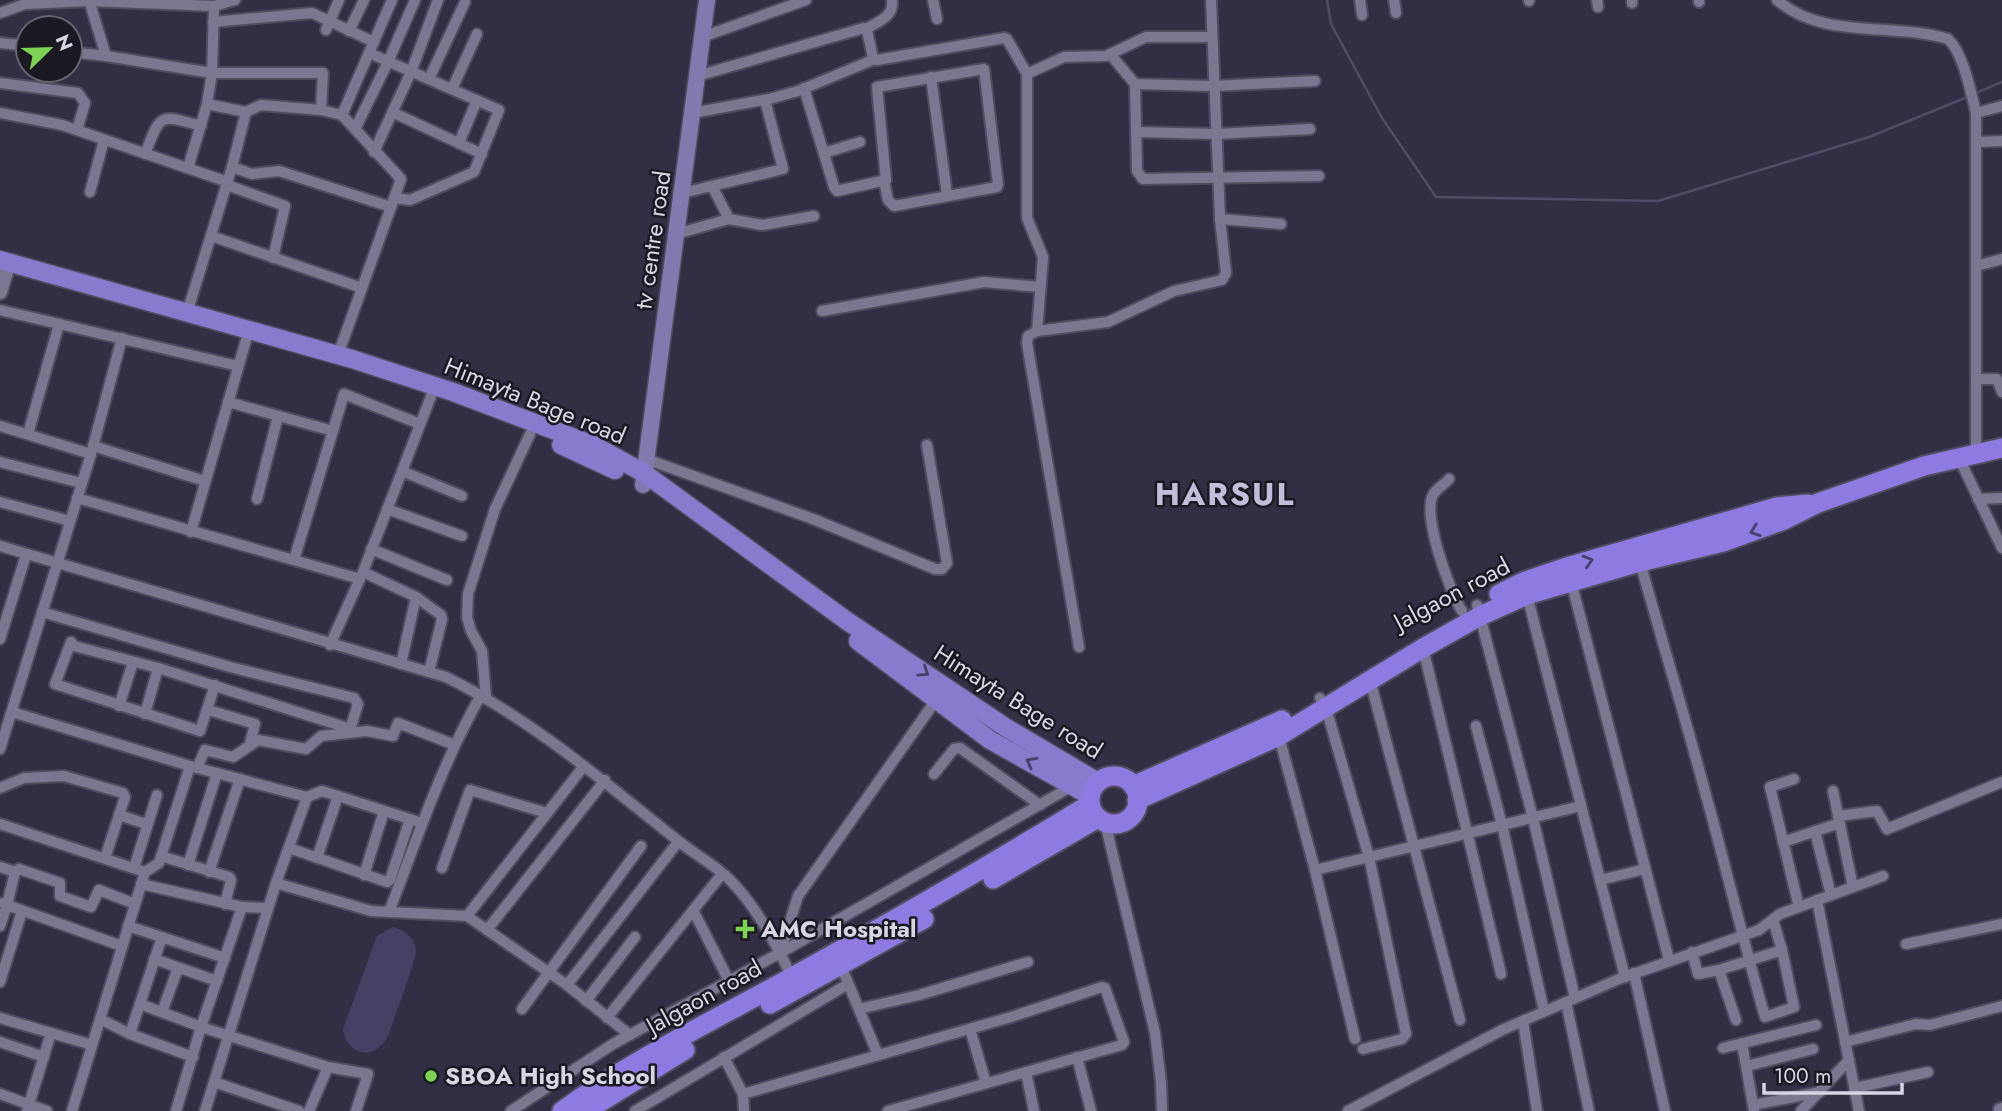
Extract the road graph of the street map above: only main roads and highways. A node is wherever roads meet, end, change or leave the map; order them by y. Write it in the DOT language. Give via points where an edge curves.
graph roads {
  1 [pos="707,0"];
  2 [pos="4,266"];
  3 [pos="433,391"];
  4 [pos="2002,448"];
  5 [pos="645,472"];
  6 [pos="1818,503"];
  7 [pos="1473,610"];
  8 [pos="1323,703"];
  9 [pos="1135,793"];
  10 [pos="1093,801"];
  11 [pos="562,1111"];
  12 [pos="586,1111"];
  1 -- 5 [label="main road, tv centre road"];
  2 -- 3 [label="main road"];
  2 -- 3 [label="main road, Himayta Bage road" via="338,355"];
  3 -- 5 [label="main road" via="530,434"];
  3 -- 5 [label="main road, Himayta Bage road" via="593,445"];
  4 -- 6 [label="highway, Jalgaon road" via="1924,466"];
  5 -- 10 [label="main road, Himayta Bage road, one-way" via="847,621 1005,727"];
  10 -- 5 [label="main road, one-way" via="990,740 783,585"];
  6 -- 7 [label="highway, Jalgaon road, one-way" via="1723,542"];
  7 -- 6 [label="highway, Jalgaon road, one-way" via="1523,582 1579,564 1777,507"];
  7 -- 8 [label="highway, Jalgaon road"];
  7 -- 8 [label="highway, Jalgaon road" via="1423,648"];
  8 -- 9 [label="highway, Jalgaon road" via="1276,730"];
  9 -- 10 [label="highway" via="1127,780 1112,776"];
  9 -- 10 [label="highway" via="1136,808 1127,820 1112,824"];
  10 -- 11 [label="highway, Jalgaon road" via="973,876 649,1055"];
  10 -- 12 [label="highway, Jalgaon road" via="845,975 691,1047"];
}
